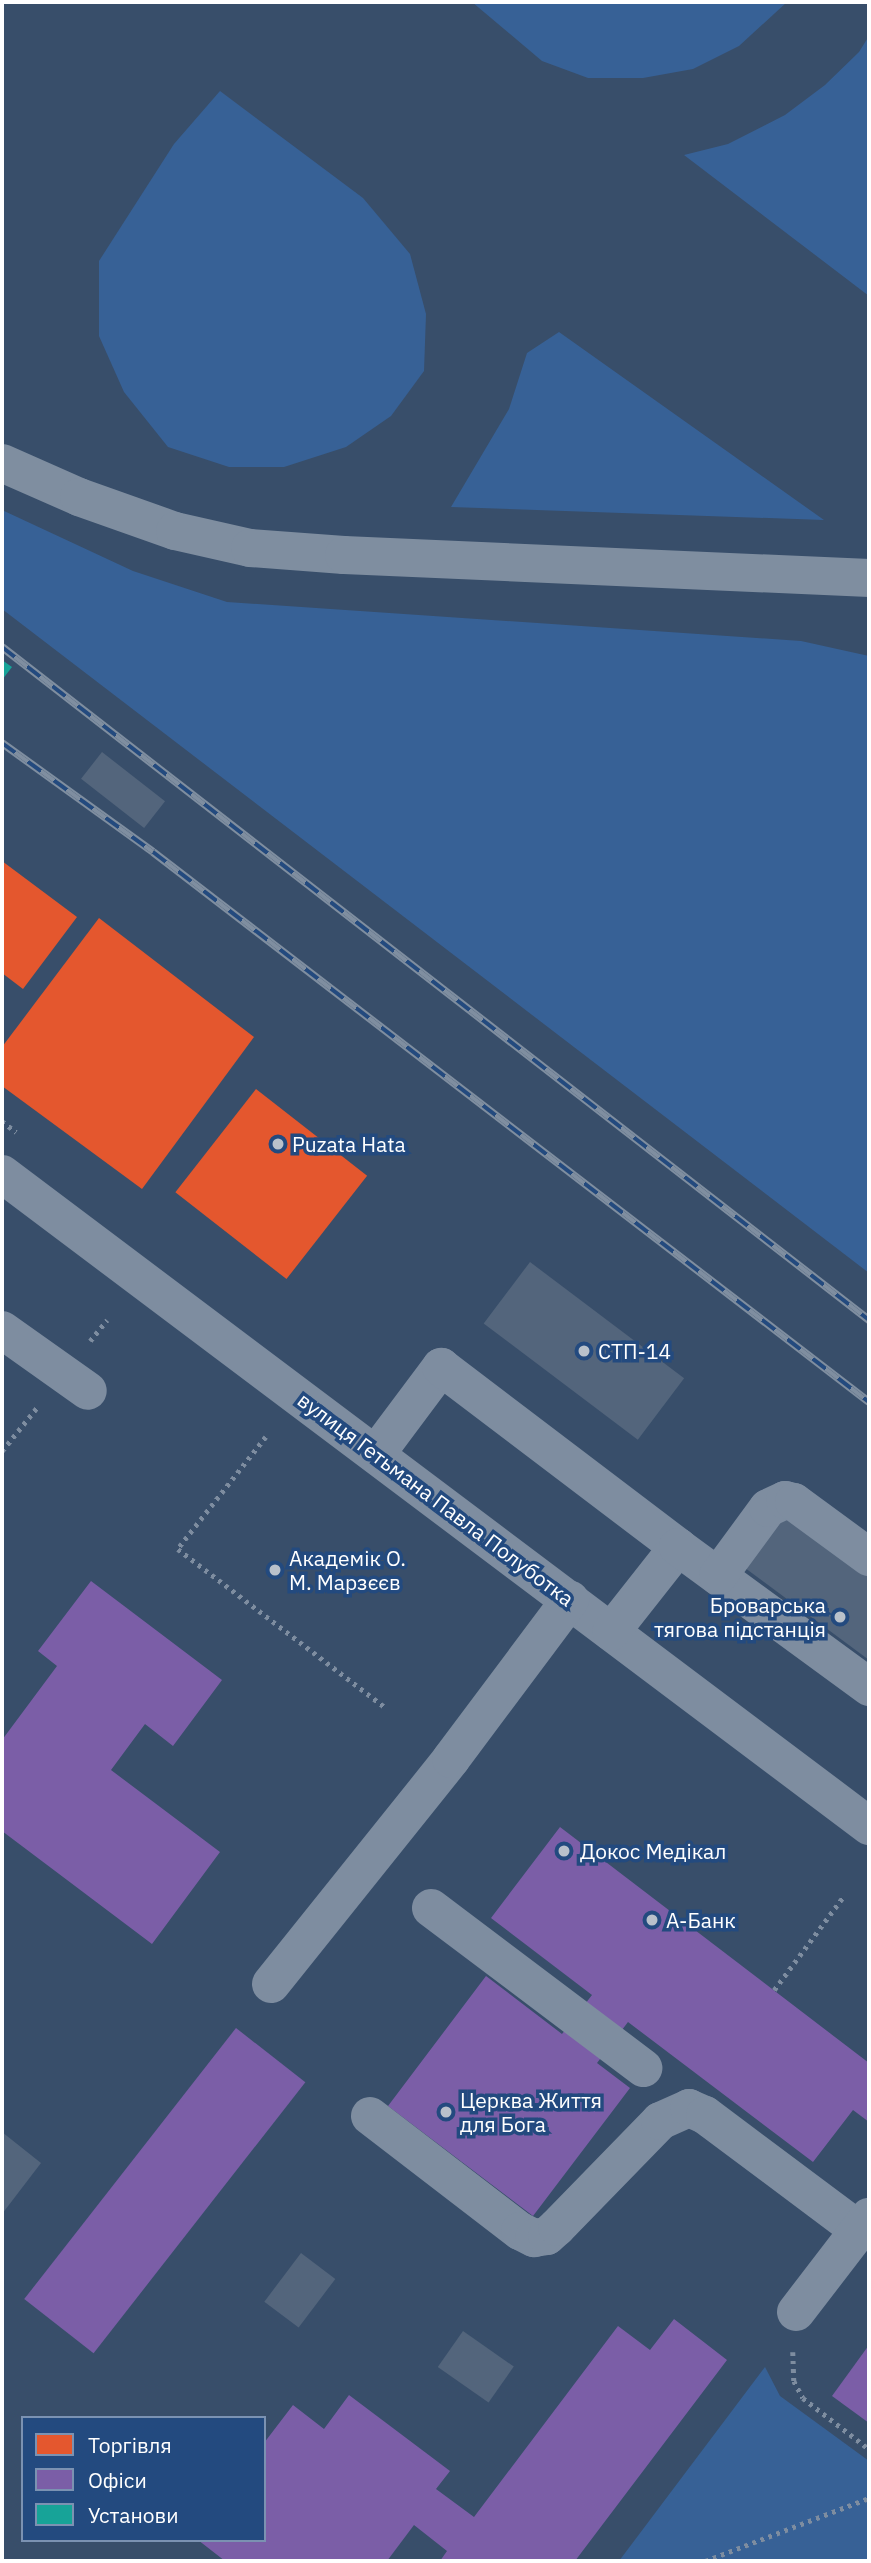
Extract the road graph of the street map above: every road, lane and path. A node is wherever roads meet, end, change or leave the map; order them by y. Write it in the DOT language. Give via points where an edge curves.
graph roads {
  1 [pos="2,463"];
  2 [pos="869,578"];
  3 [pos="2,1174"];
  4 [pos="2,1330"];
  5 [pos="88,1391"];
  6 [pos="266,1437"];
  7 [pos="376,1454"];
  8 [pos="678,1547"];
  9 [pos="869,1557"];
  10 [pos="718,1576"];
  11 [pos="570,1600"];
  12 [pos="611,1632"];
  13 [pos="869,1688"];
  14 [pos="386,1708"];
  15 [pos="869,1826"];
  16 [pos="843,1897"];
  17 [pos="431,1908"];
  18 [pos="271,1984"];
  19 [pos="774,1990"];
  20 [pos="643,2068"];
  21 [pos="370,2116"];
  22 [pos="864,2224"];
  23 [pos="796,2312"];
  24 [pos="869,2449"];
  25 [pos="869,2498"];
  26 [pos="705,2561"];
  1 -- 2 [label="highway" via="175,531 250,548"];
  3 -- 7 [label="street, вулиця Гетьмана Павла Полуботка"];
  4 -- 5 [label="street"];
  6 -- 14 [label="path" via="178,1549"];
  7 -- 8 [label="street" via="441,1367"];
  7 -- 11 [label="street, вулиця Гетьмана Павла Полуботка"];
  8 -- 10 [label="street"];
  8 -- 12 [label="street"];
  9 -- 10 [label="street" via="785,1500 768,1508"];
  10 -- 13 [label="street"];
  11 -- 12 [label="street, вулиця Гетьмана Павла Полуботка"];
  11 -- 18 [label="street" via="444,1752"];
  12 -- 15 [label="street, вулиця Гетьмана Павла Полуботка"];
  16 -- 19 [label="path"];
  17 -- 20 [label="street"];
  21 -- 22 [label="street" via="534,2238 547,2236 557,2227 660,2121 689,2109 705,2115"];
  22 -- 23 [label="street"];
  23 -- 24 [label="path" via="792,2358 794,2381 803,2398"];
  25 -- 26 [label="path"];
}
